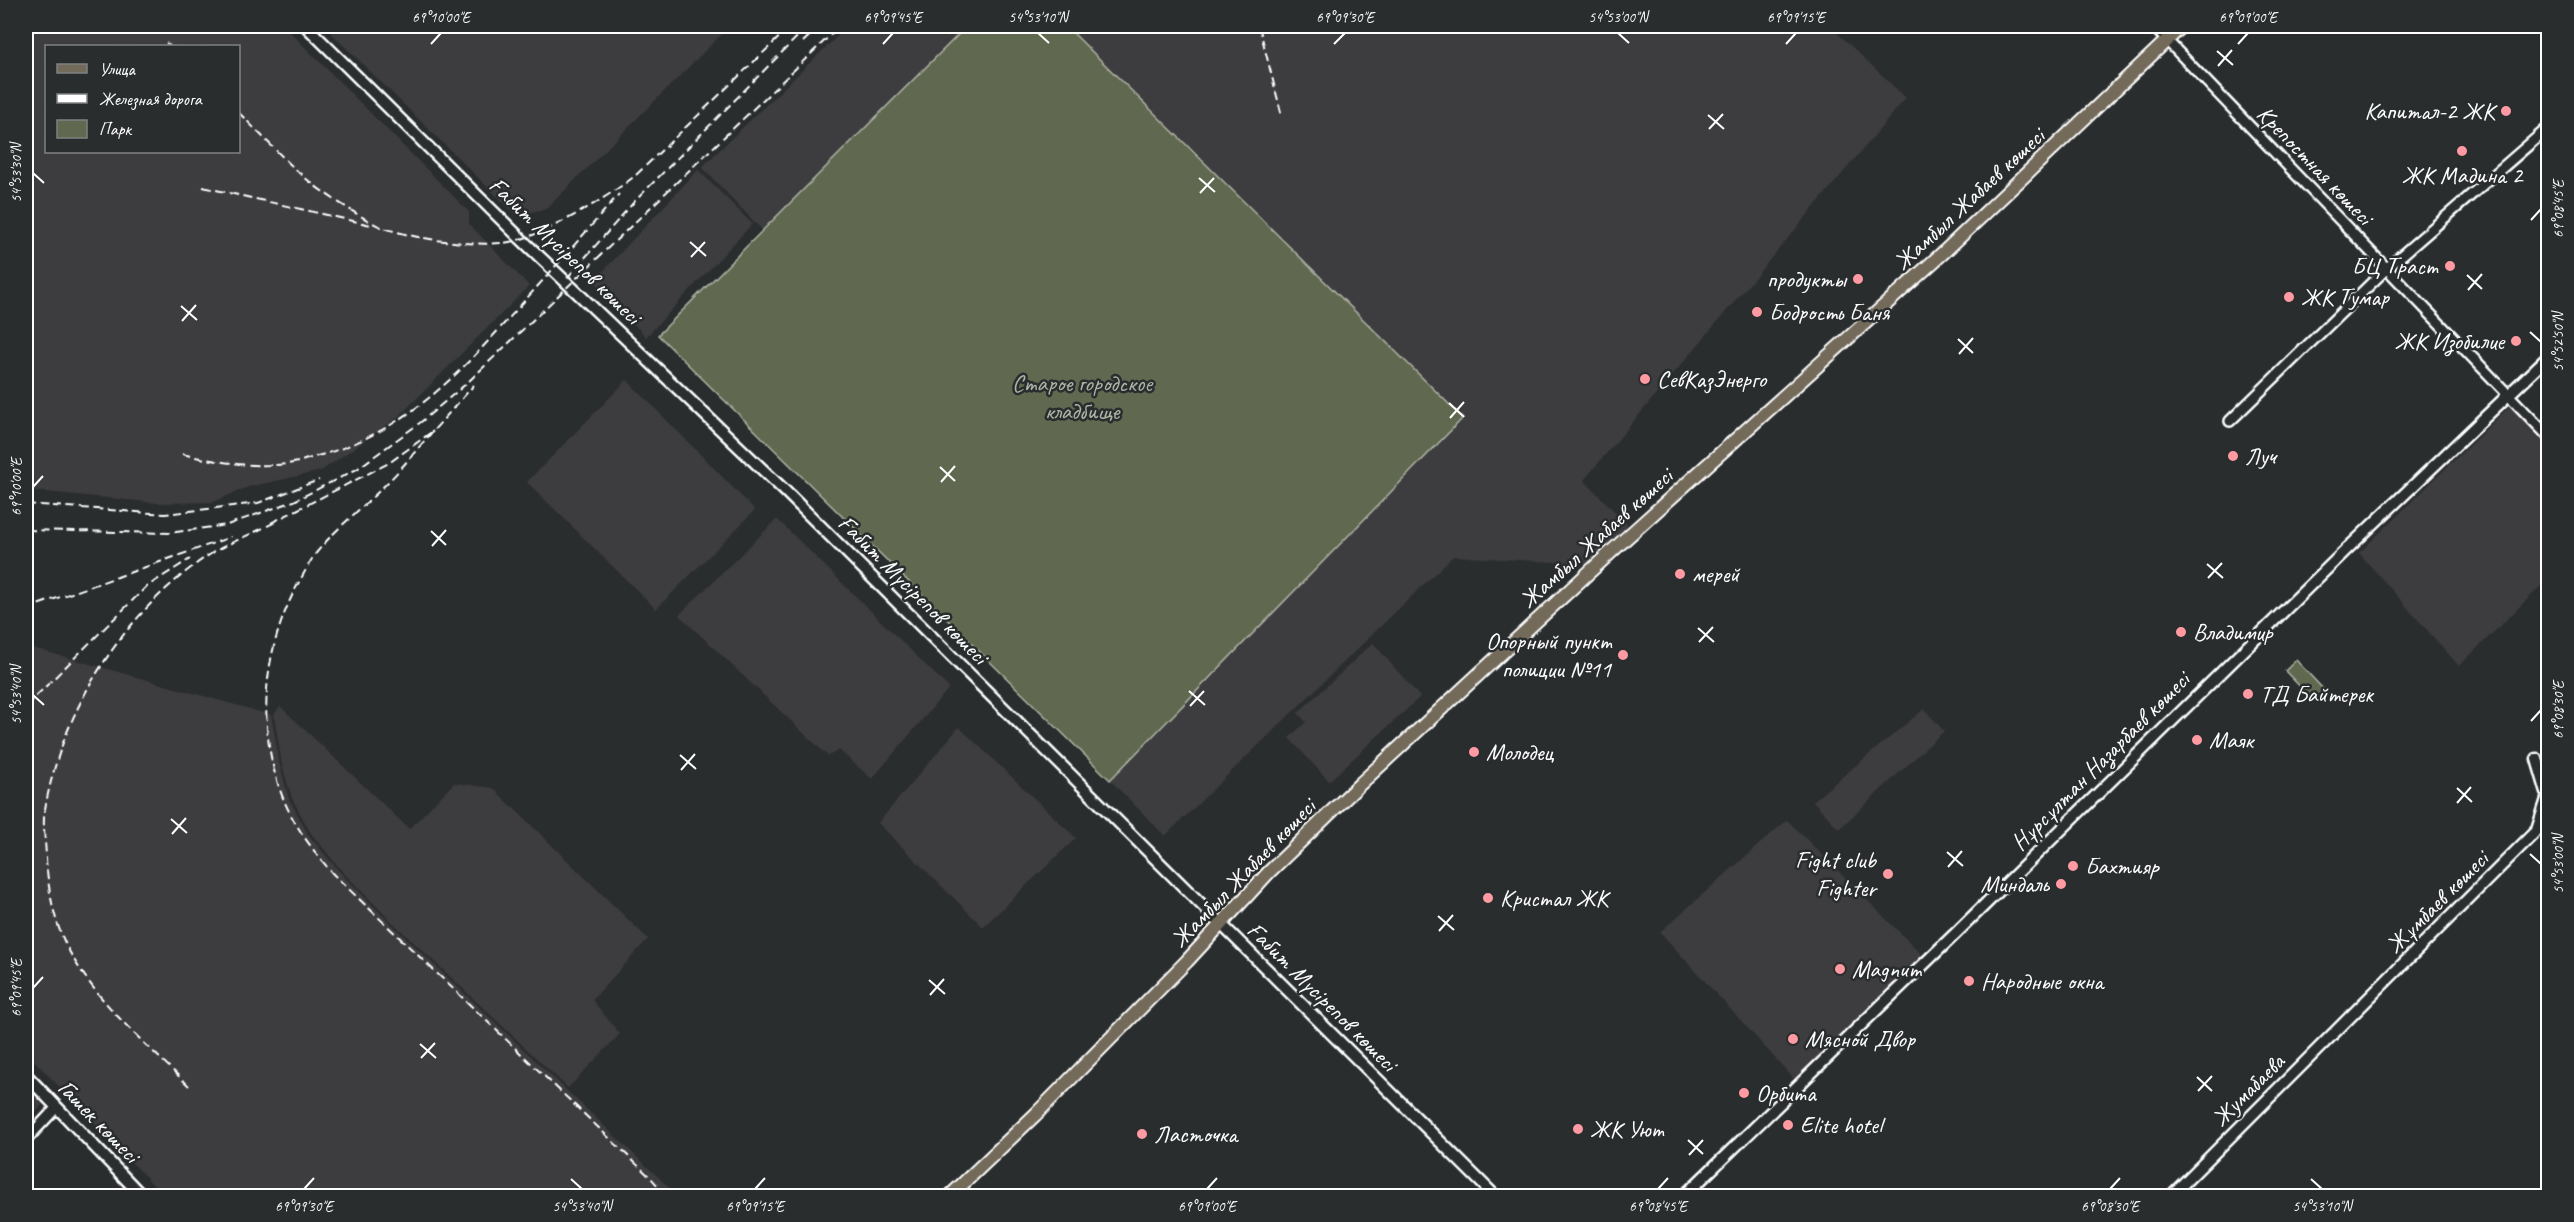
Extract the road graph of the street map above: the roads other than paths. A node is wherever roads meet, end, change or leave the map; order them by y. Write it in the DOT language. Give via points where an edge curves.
graph roads {
  1 [pos="306,26"];
  2 [pos="2153,26"];
  3 [pos="2182,26"];
  4 [pos="2167,39"];
  5 [pos="2548,128"];
  6 [pos="2387,268"];
  7 [pos="2548,357"];
  8 [pos="2508,394"];
  9 [pos="2230,421"];
  10 [pos="2548,436"];
  11 [pos="2548,764"];
  12 [pos="2548,819"];
  13 [pos="2548,825"];
  14 [pos="2535,833"];
  15 [pos="1220,925"];
  16 [pos="2354,1013"];
  17 [pos="26,1075"];
  18 [pos="56,1108"];
  19 [pos="26,1140"];
  20 [pos="142,1197"];
  21 [pos="950,1197"];
  22 [pos="1495,1197"];
  23 [pos="1683,1197"];
  24 [pos="2171,1197"];
  1 -- 15 [label="main road, Ғабит Мүсірепов көшесі" via="793,500"];
  2 -- 4 [label="street, Крепостная көшесі"];
  3 -- 4 [label="main road, Жамбыл Жабаев көшесі"];
  4 -- 6 [label="street, Крепостная көшесі"];
  4 -- 15 [label="main road, Жамбыл Жабаев көшесі" via="1945,251 1360,784"];
  5 -- 6 [label="street"];
  6 -- 8 [label="street, Крепостная көшесі"];
  6 -- 9 [label="street"];
  7 -- 8 [label="main road, Нұрсұлтан Назарбаев көшесі"];
  8 -- 10 [label="street, Крепостная көшесі"];
  8 -- 23 [label="main road, Нұрсұлтан Назарбаев көшесі"];
  11 -- 14 [label="main road" via="2537,759 2548,796"];
  12 -- 14 [label="main road, Жұмбаев көшесі"];
  13 -- 14 [label="main road"];
  14 -- 16 [label="main road, Жұмбаев көшесі"];
  15 -- 21 [label="main road, Жамбыл Жабаев көшесі"];
  15 -- 22 [label="main road, Ғабит Мүсірепов көшесі"];
  16 -- 24 [label="main road, Жумабаева"];
  17 -- 18 [label="main road, Гашек көшесі"];
  18 -- 19 [label="street"];
  18 -- 20 [label="main road, Гашек көшесі"];
}
